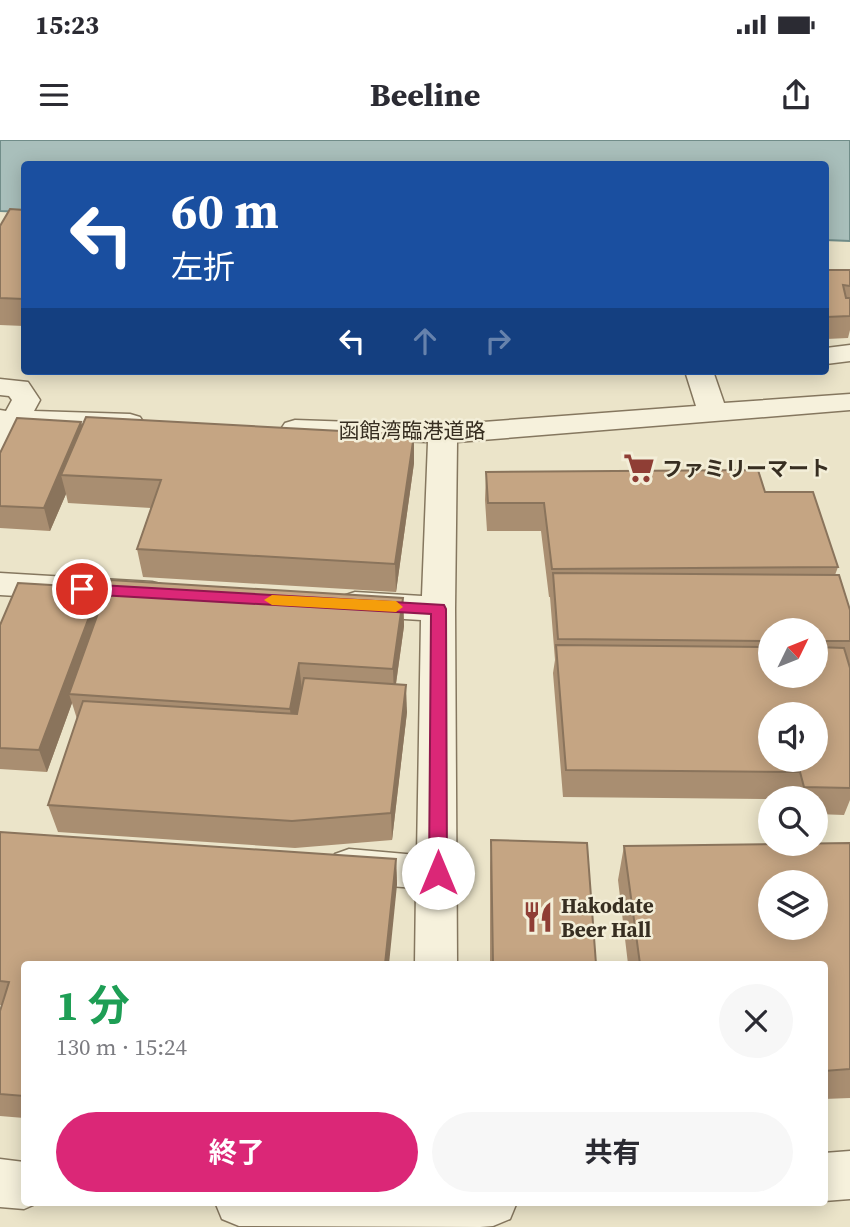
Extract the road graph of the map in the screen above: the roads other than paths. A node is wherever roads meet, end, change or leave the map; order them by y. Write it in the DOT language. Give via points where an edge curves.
graph roads {
  1 [pos="850,353"];
  2 [pos="829,356"];
  3 [pos="700,375"];
  4 [pos="0,387"];
  5 [pos="850,402"];
  6 [pos="713,413"];
  7 [pos="8,419"];
  8 [pos="153,424"];
  9 [pos="264,428"];
  10 [pos="443,434"];
  11 [pos="0,445"];
  12 [pos="0,584"];
  13 [pos="178,594"];
  14 [pos="329,603"];
  15 [pos="438,609"];
  16 [pos="315,863"];
  17 [pos="438,873"];
  18 [pos="436,961"];
  19 [pos="850,1175"];
  20 [pos="828,1177"];
  21 [pos="0,1183"];
  22 [pos="21,1185"];
  23 [pos="288,1206"];
  24 [pos="462,1206"];
  25 [pos="407,1213"];
  1 -- 2 [label="street"];
  3 -- 6 [label="street"];
  4 -- 7 [label="street" via="18,387 26,400"];
  5 -- 6 [label="street, 函館湾臨港道路"];
  6 -- 10 [label="street, 函館湾臨港道路"];
  7 -- 8 [label="street"];
  7 -- 11 [label="street"];
  9 -- 10 [label="street, 函館湾臨港道路"];
  10 -- 15 [label="street"];
  12 -- 13 [label="street"];
  14 -- 15 [label="street"];
  15 -- 17 [label="street"];
  16 -- 17 [label="street"];
  17 -- 18 [label="street"];
  19 -- 20 [label="street"];
  21 -- 22 [label="street"];
  23 -- 25 [label="street"];
  24 -- 25 [label="street"];
}
